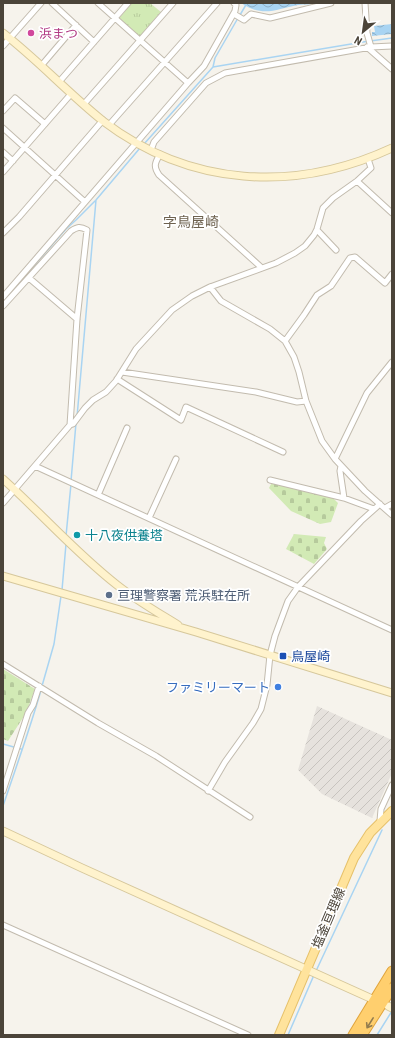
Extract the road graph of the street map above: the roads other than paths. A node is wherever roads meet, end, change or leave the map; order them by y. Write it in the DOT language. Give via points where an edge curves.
graph roads {
  1 [pos="41,3"];
  2 [pos="52,3"];
  3 [pos="98,3"];
  4 [pos="128,3"];
  5 [pos="173,3"];
  6 [pos="217,3"];
  7 [pos="234,3"];
  8 [pos="331,3"];
  9 [pos="365,3"];
  10 [pos="234,14"];
  11 [pos="115,18"];
  12 [pos="76,25"];
  13 [pos="3,33"];
  14 [pos="9,38"];
  15 [pos="140,40"];
  16 [pos="94,42"];
  17 [pos="3,46"];
  18 [pos="369,46"];
  19 [pos="392,46"];
  20 [pos="165,62"];
  21 [pos="41,66"];
  22 [pos="392,69"];
  23 [pos="58,82"];
  24 [pos="188,82"];
  25 [pos="71,94"];
  26 [pos="84,104"];
  27 [pos="3,111"];
  28 [pos="106,122"];
  29 [pos="45,124"];
  30 [pos="3,128"];
  31 [pos="138,143"];
  32 [pos="24,147"];
  33 [pos="392,148"];
  34 [pos="149,149"];
  35 [pos="3,152"];
  36 [pos="160,154"];
  37 [pos="368,159"];
  38 [pos="13,161"];
  39 [pos="3,172"];
  40 [pos="56,175"];
  41 [pos="357,181"];
  42 [pos="85,202"];
  43 [pos="392,212"];
  44 [pos="317,230"];
  45 [pos="3,233"];
  46 [pos="336,250"];
  47 [pos="262,268"];
  48 [pos="392,274"];
  49 [pos="28,278"];
  50 [pos="210,287"];
  51 [pos="3,297"];
  52 [pos="3,306"];
  53 [pos="77,319"];
  54 [pos="285,341"];
  55 [pos="392,362"];
  56 [pos="122,372"];
  57 [pos="117,379"];
  58 [pos="306,401"];
  59 [pos="72,424"];
  60 [pos="127,428"];
  61 [pos="283,452"];
  62 [pos="176,459"];
  63 [pos="334,459"];
  64 [pos="35,466"];
  65 [pos="341,466"];
  66 [pos="3,480"];
  67 [pos="270,480"];
  68 [pos="14,490"];
  69 [pos="98,495"];
  70 [pos="344,498"];
  71 [pos="3,503"];
  72 [pos="380,504"];
  73 [pos="392,504"];
  74 [pos="385,508"];
  75 [pos="374,509"];
  76 [pos="392,515"];
  77 [pos="149,518"];
  78 [pos="3,576"];
  79 [pos="298,587"];
  80 [pos="185,629"];
  81 [pos="392,630"];
  82 [pos="270,655"];
  83 [pos="3,664"];
  84 [pos="41,688"];
  85 [pos="392,692"];
  86 [pos="392,785"];
  87 [pos="208,790"];
  88 [pos="3,791"];
  89 [pos="392,811"];
  90 [pos="250,817"];
  91 [pos="380,822"];
  92 [pos="3,831"];
  93 [pos="3,925"];
  94 [pos="308,970"];
  95 [pos="392,971"];
  96 [pos="392,988"];
  97 [pos="370,998"];
  98 [pos="248,1035"];
  99 [pos="279,1035"];
  100 [pos="352,1035"];
  101 [pos="362,1035"];
  1 -- 14 [label="street"];
  2 -- 12 [label="street"];
  3 -- 11 [label="street"];
  4 -- 11 [label="street"];
  5 -- 15 [label="street"];
  6 -- 20 [label="street"];
  7 -- 10 [label="street"];
  8 -- 10 [label="street" via="270,18 251,14 244,20"];
  9 -- 18 [label="street"];
  10 -- 24 [label="street" via="204,66"];
  11 -- 15 [label="street"];
  11 -- 16 [label="street"];
  12 -- 16 [label="street"];
  12 -- 21 [label="street"];
  13 -- 14 [label="street"];
  14 -- 17 [label="street"];
  14 -- 21 [label="street"];
  15 -- 20 [label="street"];
  15 -- 26 [label="street"];
  16 -- 23 [label="street"];
  18 -- 19 [label="street"];
  18 -- 22 [label="street"];
  18 -- 34 [label="street" via="215,77 206,83"];
  20 -- 24 [label="street"];
  20 -- 28 [label="street"];
  21 -- 23 [label="street"];
  23 -- 25 [label="street"];
  24 -- 31 [label="street"];
  25 -- 26 [label="street"];
  25 -- 29 [label="street"];
  26 -- 28 [label="street"];
  27 -- 29 [label="street" via="15,98"];
  28 -- 31 [label="street"];
  28 -- 40 [label="street"];
  29 -- 32 [label="street"];
  30 -- 32 [label="street"];
  31 -- 34 [label="street"];
  31 -- 42 [label="street"];
  32 -- 38 [label="street"];
  32 -- 40 [label="street"];
  33 -- 37 [label="street"];
  34 -- 36 [label="street"];
  35 -- 38 [label="street"];
  36 -- 37 [label="street" via="204,170 253,177 309,174"];
  36 -- 47 [label="street" via="155,164 158,175"];
  37 -- 41 [label="street" via="371,168"];
  38 -- 39 [label="street"];
  40 -- 42 [label="street"];
  40 -- 45 [label="street"];
  41 -- 43 [label="street"];
  41 -- 44 [label="street" via="323,208"];
  42 -- 51 [label="street"];
  44 -- 46 [label="street"];
  44 -- 47 [label="street" via="310,241 295,253"];
  47 -- 50 [label="street"];
  48 -- 54 [label="street" via="385,283 356,257 350,258 331,286 317,296"];
  49 -- 52 [label="street"];
  49 -- 53 [label="street"];
  49 -- 53 [label="street" via="71,231 78,227 87,230"];
  50 -- 54 [label="street" via="220,301 270,329"];
  50 -- 56 [label="street" via="172,310 136,349"];
  53 -- 59 [label="street"];
  54 -- 58 [label="street" via="294,357"];
  55 -- 63 [label="street" via="367,392"];
  56 -- 57 [label="street"];
  56 -- 58 [label="street" via="256,392 297,402"];
  57 -- 59 [label="street" via="106,392 93,400"];
  57 -- 61 [label="street" via="181,420 186,407"];
  58 -- 63 [label="street" via="322,441"];
  59 -- 64 [label="street"];
  60 -- 69 [label="street"];
  62 -- 77 [label="street"];
  63 -- 65 [label="street"];
  64 -- 68 [label="street"];
  64 -- 69 [label="street"];
  65 -- 70 [label="street"];
  65 -- 72 [label="street"];
  66 -- 68 [label="street"];
  67 -- 70 [label="street"];
  68 -- 71 [label="street"];
  68 -- 80 [label="street" via="117,585"];
  69 -- 77 [label="street"];
  70 -- 75 [label="street"];
  72 -- 74 [label="street"];
  72 -- 75 [label="street"];
  73 -- 74 [label="street"];
  74 -- 76 [label="street"];
  75 -- 79 [label="street"];
  77 -- 79 [label="street"];
  78 -- 80 [label="street"];
  79 -- 81 [label="street"];
  79 -- 82 [label="street" via="288,601"];
  80 -- 82 [label="street"];
  82 -- 85 [label="street"];
  82 -- 87 [label="street" via="261,709"];
  83 -- 84 [label="street"];
  84 -- 87 [label="street"];
  84 -- 88 [label="street" via="17,746"];
  86 -- 91 [label="street" via="381,809"];
  87 -- 90 [label="street"];
  89 -- 91 [label="main road, 塩釜亘理線"];
  91 -- 94 [label="main road, 塩釜亘理線" via="354,858"];
  92 -- 94 [label="street"];
  93 -- 98 [label="street"];
  94 -- 97 [label="street"];
  94 -- 99 [label="main road, 塩釜亘理線"];
  95 -- 100 [label="highway"];
  96 -- 101 [label="highway, one-way"];
}
